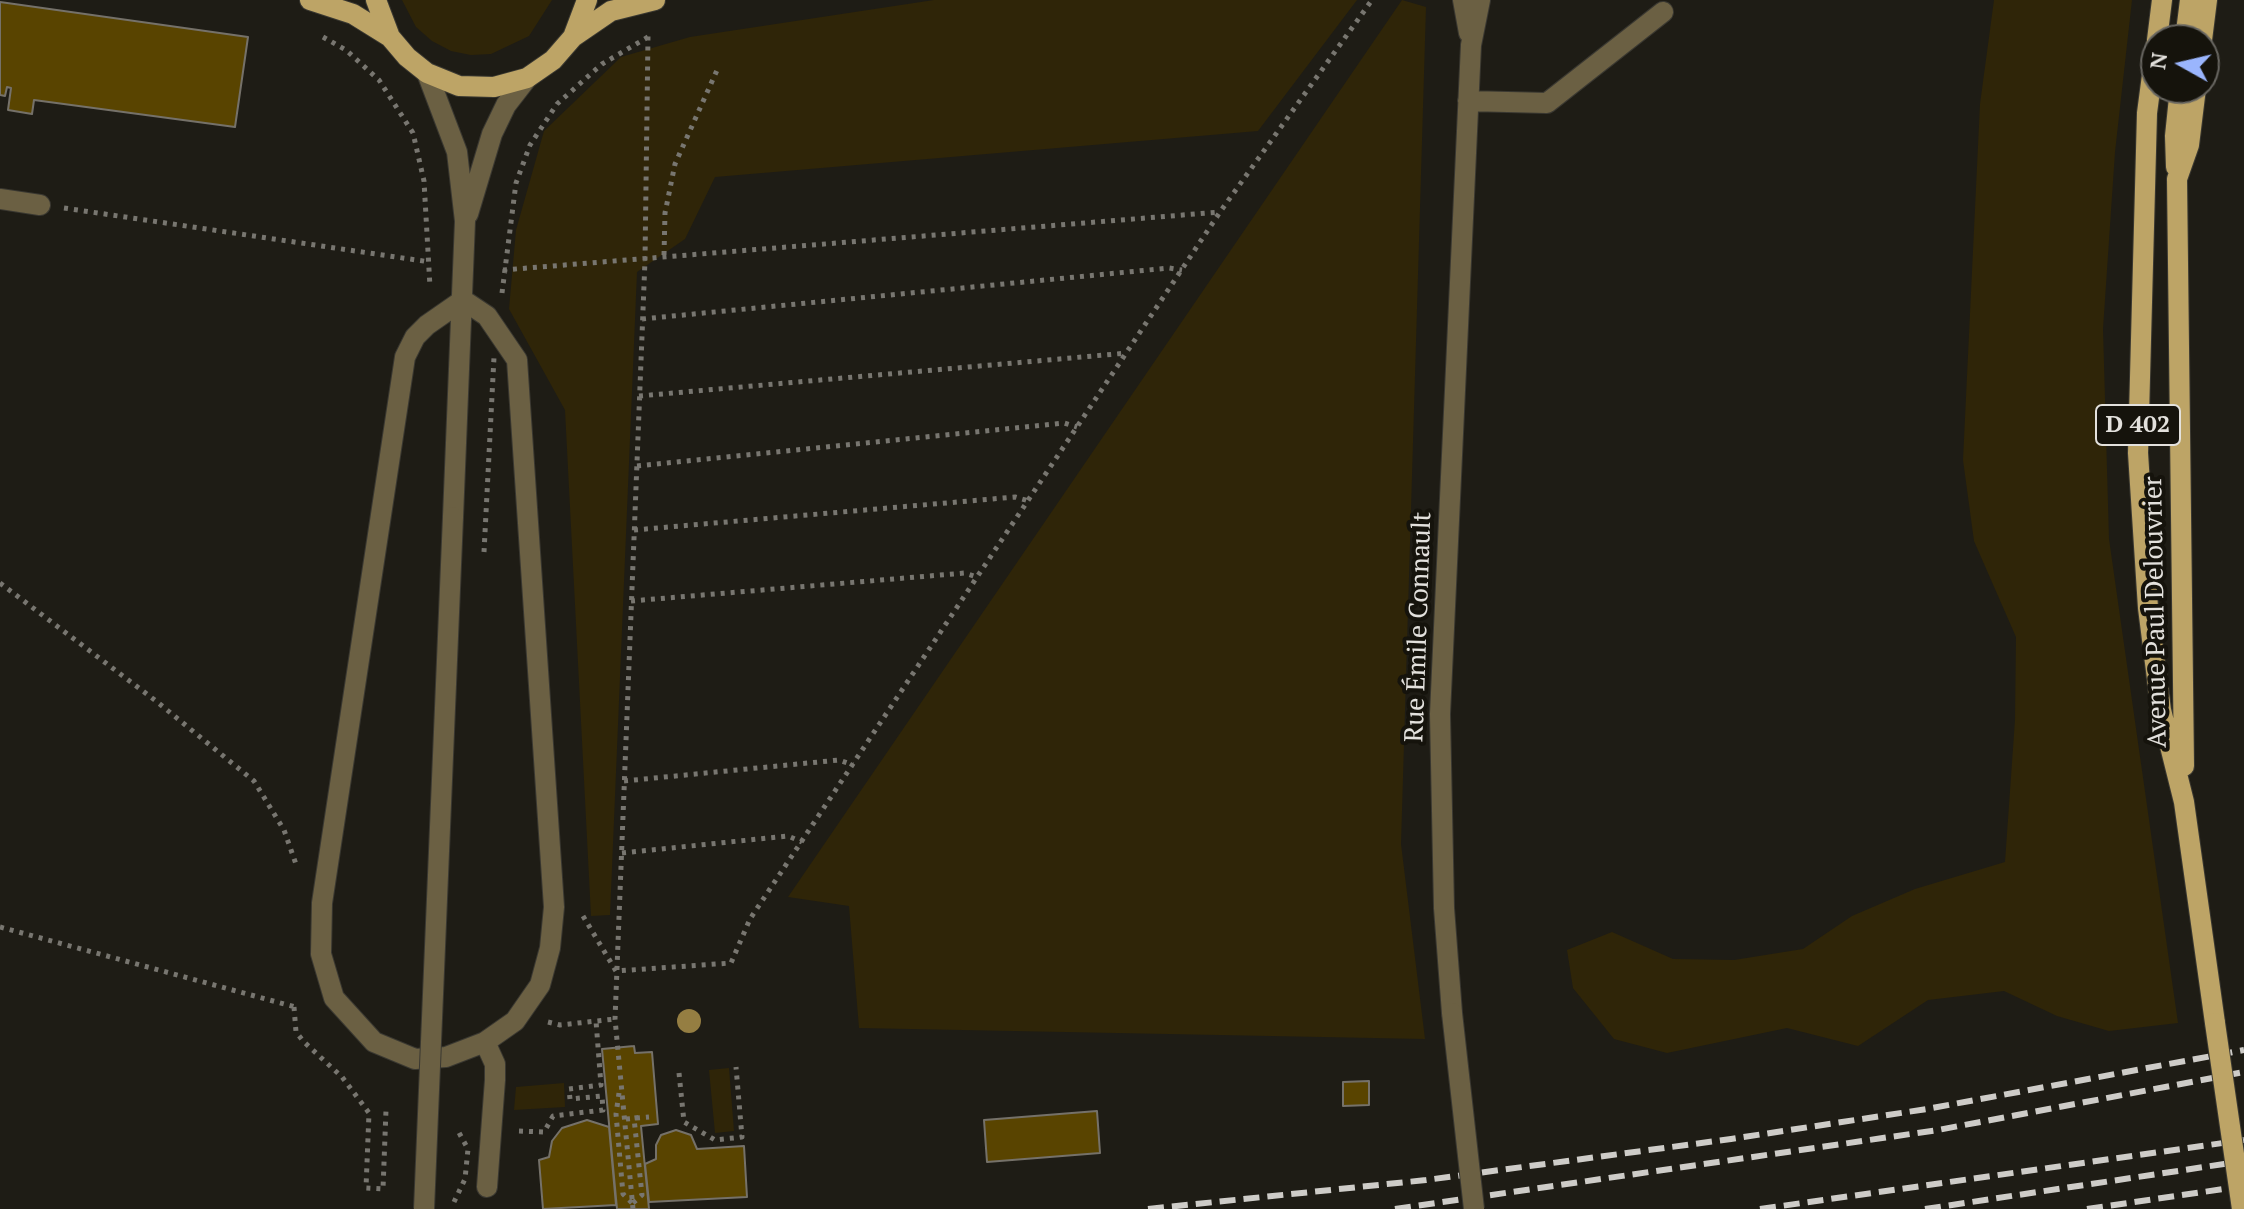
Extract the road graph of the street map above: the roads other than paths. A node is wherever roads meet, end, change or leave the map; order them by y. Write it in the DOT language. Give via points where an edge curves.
graph roads {
  1 [pos="310,0"];
  2 [pos="376,0"];
  3 [pos="587,0"];
  4 [pos="655,0"];
  5 [pos="1463,0"];
  6 [pos="1480,0"];
  7 [pos="2162,0"];
  8 [pos="2190,0"];
  9 [pos="2207,0"];
  10 [pos="1663,12"];
  11 [pos="2159,24"];
  12 [pos="2187,24"];
  13 [pos="2204,24"];
  14 [pos="390,37"];
  15 [pos="573,37"];
  16 [pos="1471,45"];
  17 [pos="427,73"];
  18 [pos="527,78"];
  19 [pos="1468,101"];
  20 [pos="2148,104"];
  21 [pos="2178,104"];
  22 [pos="2194,104"];
  23 [pos="2177,179"];
  24 [pos="0,199"];
  25 [pos="40,205"];
  26 [pos="465,221"];
  27 [pos="463,300"];
  28 [pos="2184,802"];
  29 [pos="485,1042"];
  30 [pos="487,1187"];
  31 [pos="424,1209"];
  32 [pos="1474,1209"];
  33 [pos="2242,1209"];
  1 -- 14 [label="main road" via="353,14"];
  2 -- 14 [label="main road"];
  3 -- 15 [label="main road"];
  4 -- 15 [label="main road" via="611,11"];
  5 -- 16 [label="street, Rue Émile Connault"];
  6 -- 16 [label="street, Rue Émile Connault"];
  7 -- 11 [label="main road, Avenue Paul Delouvrier / D 402"];
  8 -- 12 [label="main road"];
  9 -- 13 [label="main road"];
  10 -- 19 [label="street" via="1547,103"];
  14 -- 17 [label="main road"];
  15 -- 18 [label="main road"];
  16 -- 19 [label="street, Rue Émile Connault"];
  17 -- 18 [label="main road" via="459,86 494,87"];
  17 -- 26 [label="street" via="457,152"];
  18 -- 26 [label="street" via="492,134"];
  19 -- 32 [label="street, Rue Émile Connault, bridge" via="1440,714 1444,908"];
  20 -- 28 [label="main road, Avenue Paul Delouvrier / D 402" via="2138,453 2161,710"];
  21 -- 23 [label="main road"];
  22 -- 23 [label="main road, Avenue Paul Delouvrier / D 402" via="2189,145"];
  23 -- 28 [label="main road, Avenue Paul Delouvrier / D 402"];
  24 -- 25 [label="street"];
  26 -- 27 [label="street"];
  27 -- 29 [label="street" via="487,316 517,360 554,907 540,985 515,1021"];
  27 -- 29 [label="street" via="427,325 409,347 401,375 322,903 321,954 334,998 374,1042 415,1059 446,1057"];
  27 -- 31 [label="street, bridge"];
  28 -- 33 [label="main road, Avenue Paul Delouvrier / D 402, bridge"];
  29 -- 30 [label="street" via="495,1064"];
}
